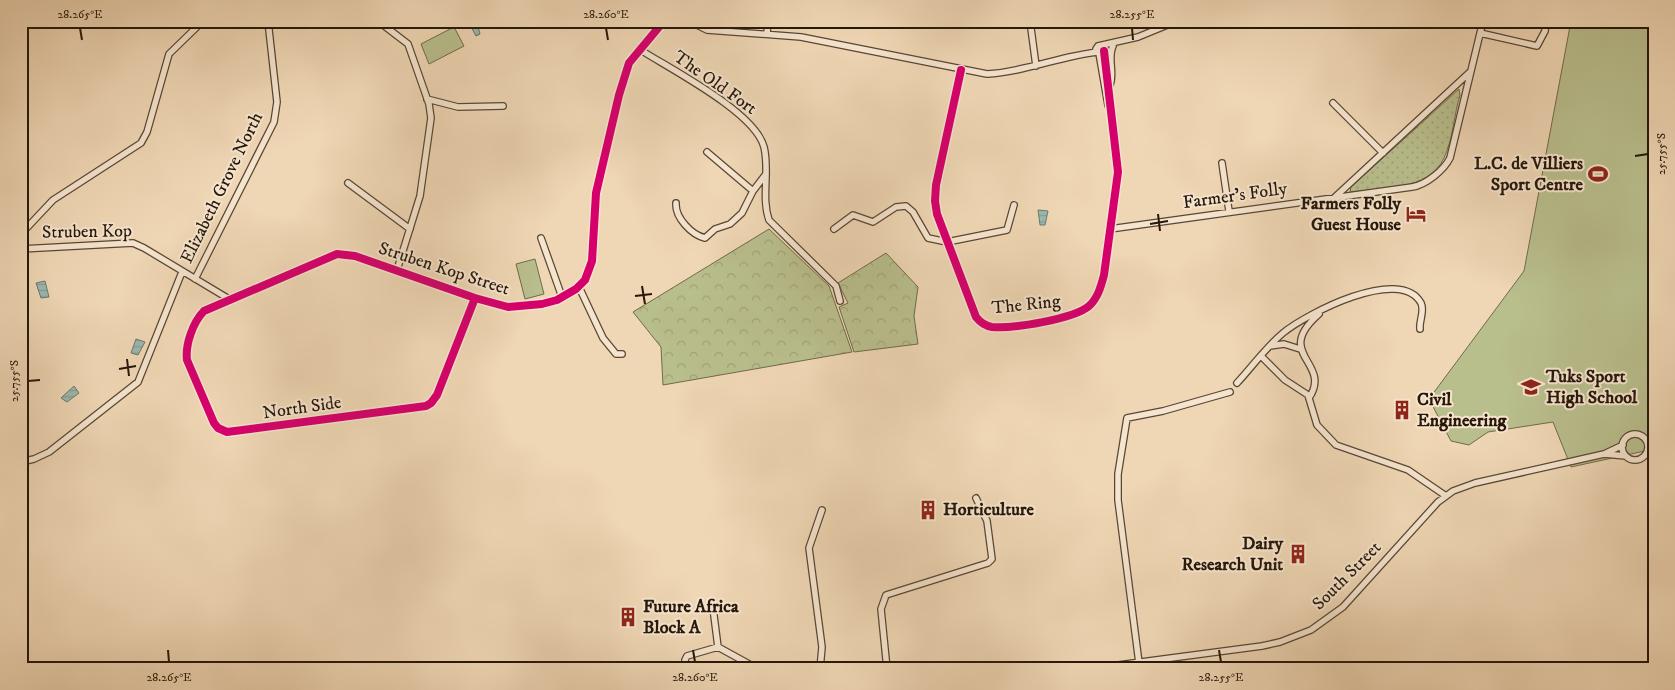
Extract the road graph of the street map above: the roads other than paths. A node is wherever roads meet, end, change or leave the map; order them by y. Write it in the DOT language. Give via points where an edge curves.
graph roads {
  1 [pos="204,21"];
  2 [pos="268,21"];
  3 [pos="378,21"];
  4 [pos="664,21"];
  5 [pos="689,21"];
  6 [pos="768,21"];
  7 [pos="1030,21"];
  8 [pos="1483,21"];
  9 [pos="1546,21"];
  10 [pos="1176,22"];
  11 [pos="1480,33"];
  12 [pos="767,34"];
  13 [pos="1129,39"];
  14 [pos="1113,46"];
  15 [pos="639,49"];
  16 [pos="1101,50"];
  17 [pos="1036,66"];
  18 [pos="961,70"];
  19 [pos="1471,72"];
  20 [pos="1107,87"];
  21 [pos="427,98"];
  22 [pos="1333,103"];
  23 [pos="503,106"];
  24 [pos="706,152"];
  25 [pos="1383,153"];
  26 [pos="1222,163"];
  27 [pos="766,174"];
  28 [pos="348,183"];
  29 [pos="753,191"];
  30 [pos="1334,198"];
  31 [pos="676,203"];
  32 [pos="1014,205"];
  33 [pos="1229,211"];
  34 [pos="410,229"];
  35 [pos="834,229"];
  36 [pos="1110,229"];
  37 [pos="21,234"];
  38 [pos="542,238"];
  39 [pos="947,242"];
  40 [pos="21,249"];
  41 [pos="397,270"];
  42 [pos="182,272"];
  43 [pos="195,279"];
  44 [pos="579,287"];
  45 [pos="562,297"];
  46 [pos="476,298"];
  47 [pos="229,299"];
  48 [pos="840,301"];
  49 [pos="1324,310"];
  50 [pos="1420,329"];
  51 [pos="1270,346"];
  52 [pos="1300,349"];
  53 [pos="622,354"];
  54 [pos="1262,357"];
  55 [pos="1237,383"];
  56 [pos="1230,392"];
  57 [pos="1309,398"];
  58 [pos="1644,438"];
  59 [pos="1654,440"];
  60 [pos="1623,445"];
  61 [pos="1654,447"];
  62 [pos="1647,452"];
  63 [pos="1604,454"];
  64 [pos="1626,456"];
  65 [pos="21,462"];
  66 [pos="1446,496"];
  67 [pos="976,498"];
  68 [pos="822,510"];
  69 [pos="712,608"];
  70 [pos="718,647"];
  71 [pos="1139,663"];
  72 [pos="686,669"];
  73 [pos="758,669"];
  74 [pos="776,669"];
  75 [pos="800,669"];
  76 [pos="820,669"];
  77 [pos="887,669"];
  78 [pos="1088,669"];
  1 -- 37 [label="street" via="169,54 141,143 53,200"];
  2 -- 43 [label="street, Elizabeth Grove North" via="277,102 274,122"];
  3 -- 21 [label="street" via="408,44"];
  4 -- 15 [label="street"];
  5 -- 12 [label="street" via="707,30"];
  6 -- 12 [label="street"];
  7 -- 17 [label="street"];
  8 -- 11 [label="street, Farmer's Folly"];
  9 -- 11 [label="street" via="1537,46"];
  10 -- 13 [label="street"];
  11 -- 19 [label="street, Farmer's Folly"];
  12 -- 18 [label="street" via="801,37"];
  13 -- 14 [label="street"];
  13 -- 16 [label="street"];
  14 -- 16 [label="street"];
  14 -- 20 [label="street" via="1110,56 1112,78"];
  15 -- 27 [label="street, The Old Fort" via="747,120 763,145"];
  15 -- 44 [label="street" via="629,63 619,95 596,194 592,261 588,275"];
  16 -- 17 [label="street"];
  16 -- 20 [label="street, The Ring"];
  17 -- 18 [label="street" via="999,74"];
  18 -- 39 [label="street, The Ring" via="935,193 937,214"];
  19 -- 25 [label="street"];
  19 -- 30 [label="street, Farmer's Folly" via="1454,146 1445,166 1416,187"];
  20 -- 36 [label="street, The Ring" via="1118,172"];
  21 -- 23 [label="street" via="458,107"];
  21 -- 34 [label="street" via="431,114 430,132 420,196"];
  22 -- 25 [label="street"];
  24 -- 29 [label="street"];
  25 -- 30 [label="street"];
  26 -- 33 [label="street"];
  27 -- 29 [label="street"];
  27 -- 48 [label="street, The Old Fort" via="771,223 832,281"];
  28 -- 34 [label="street"];
  29 -- 31 [label="street" via="734,221 715,229 705,238 679,217"];
  30 -- 33 [label="street, Farmer's Folly"];
  32 -- 39 [label="street" via="1006,230"];
  33 -- 36 [label="street, Farmer's Folly"];
  34 -- 41 [label="street"];
  35 -- 39 [label="street" via="853,216 873,222 896,208 906,206 928,238"];
  36 -- 39 [label="street, The Ring" via="1104,275 1098,294 1090,305 1062,318 1001,326 988,326 978,319"];
  38 -- 45 [label="street"];
  40 -- 42 [label="street, Struben Kop" via="133,244"];
  41 -- 46 [label="street, Struben Kop Street"];
  41 -- 47 [label="street, Struben Kop Street" via="355,256 337,254"];
  42 -- 43 [label="street, Struben Kop"];
  42 -- 65 [label="street, Elizabeth Grove North" via="138,382 49,452"];
  43 -- 47 [label="street, Struben Kop"];
  44 -- 45 [label="street, Struben Kop Street"];
  44 -- 53 [label="street" via="603,338 616,354"];
  45 -- 46 [label="street, Struben Kop Street" via="519,307"];
  46 -- 47 [label="street, North Side" via="437,395 429,405 229,432 214,423 186,354 201,314"];
  49 -- 50 [label="street" via="1373,290 1399,289 1412,294 1420,302"];
  49 -- 51 [label="street" via="1292,327"];
  49 -- 52 [label="street" via="1303,332"];
  51 -- 52 [label="street" via="1284,344"];
  51 -- 54 [label="street"];
  52 -- 57 [label="street" via="1316,381"];
  54 -- 55 [label="street"];
  54 -- 57 [label="street"];
  56 -- 71 [label="street" via="1127,418 1118,474 1118,500"];
  57 -- 66 [label="street" via="1317,425 1336,445 1408,470"];
  58 -- 59 [label="street"];
  58 -- 60 [label="street" via="1631,435"];
  58 -- 62 [label="street" via="1648,444"];
  60 -- 63 [label="street, South Street"];
  60 -- 64 [label="street"];
  61 -- 62 [label="street"];
  62 -- 64 [label="street" via="1636,460"];
  63 -- 64 [label="street, South Street"];
  63 -- 66 [label="street, South Street" via="1475,483"];
  66 -- 71 [label="street, South Street" via="1343,607 1311,630 1262,646"];
  67 -- 77 [label="street" via="986,521 992,559 966,571 886,595 881,608"];
  68 -- 76 [label="street" via="809,548 822,647"];
  69 -- 70 [label="street"];
  70 -- 72 [label="street" via="688,656"];
  70 -- 73 [label="street"];
  71 -- 78 [label="street, South Street"];
  74 -- 75 [label="street"];
}
